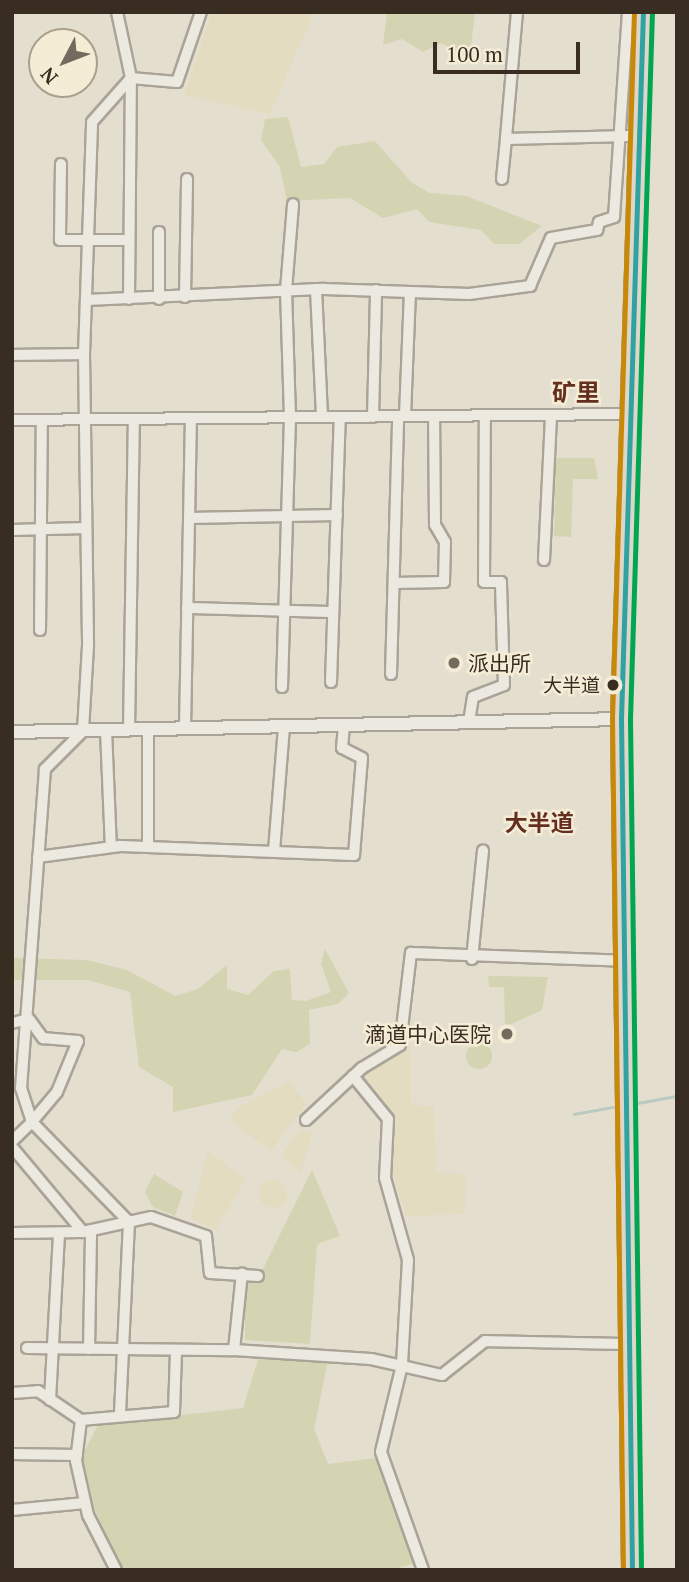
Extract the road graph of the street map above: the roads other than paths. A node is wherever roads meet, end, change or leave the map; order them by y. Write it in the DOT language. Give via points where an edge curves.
graph roads {
  1 [pos="117,12"];
  2 [pos="201,12"];
  3 [pos="517,12"];
  4 [pos="628,12"];
  5 [pos="643,12"];
  6 [pos="131,78"];
  7 [pos="631,136"];
  8 [pos="506,139"];
  9 [pos="61,164"];
  10 [pos="187,179"];
  11 [pos="502,179"];
  12 [pos="293,204"];
  13 [pos="159,232"];
  14 [pos="90,240"];
  15 [pos="127,240"];
  16 [pos="316,289"];
  17 [pos="286,290"];
  18 [pos="376,290"];
  19 [pos="410,292"];
  20 [pos="185,297"];
  21 [pos="129,299"];
  22 [pos="159,299"];
  23 [pos="86,300"];
  24 [pos="12,355"];
  25 [pos="83,355"];
  26 [pos="631,414"];
  27 [pos="551,415"];
  28 [pos="402,416"];
  29 [pos="434,416"];
  30 [pos="485,416"];
  31 [pos="289,417"];
  32 [pos="323,417"];
  33 [pos="340,417"];
  34 [pos="373,417"];
  35 [pos="191,418"];
  36 [pos="85,419"];
  37 [pos="134,419"];
  38 [pos="12,420"];
  39 [pos="42,420"];
  40 [pos="337,515"];
  41 [pos="287,517"];
  42 [pos="189,518"];
  43 [pos="85,528"];
  44 [pos="12,530"];
  45 [pos="42,530"];
  46 [pos="544,560"];
  47 [pos="394,583"];
  48 [pos="187,608"];
  49 [pos="284,610"];
  50 [pos="333,612"];
  51 [pos="40,630"];
  52 [pos="391,674"];
  53 [pos="331,682"];
  54 [pos="282,687"];
  55 [pos="621,719"];
  56 [pos="469,722"];
  57 [pos="344,725"];
  58 [pos="284,726"];
  59 [pos="148,729"];
  60 [pos="185,729"];
  61 [pos="106,730"];
  62 [pos="129,730"];
  63 [pos="83,731"];
  64 [pos="12,732"];
  65 [pos="148,846"];
  66 [pos="111,847"];
  67 [pos="274,851"];
  68 [pos="483,851"];
  69 [pos="38,857"];
  70 [pos="471,959"];
  71 [pos="625,961"];
  72 [pos="29,1019"];
  73 [pos="12,1023"];
  74 [pos="353,1076"];
  75 [pos="306,1120"];
  76 [pos="32,1122"];
  77 [pos="12,1141"];
  78 [pos="12,1147"];
  79 [pos="129,1222"];
  80 [pos="87,1231"];
  81 [pos="12,1233"];
  82 [pos="59,1233"];
  83 [pos="242,1273"];
  84 [pos="258,1276"];
  85 [pos="631,1344"];
  86 [pos="27,1348"];
  87 [pos="89,1349"];
  88 [pos="53,1350"];
  89 [pos="121,1350"];
  90 [pos="234,1350"];
  91 [pos="176,1351"];
  92 [pos="402,1365"];
  93 [pos="12,1394"];
  94 [pos="50,1400"];
  95 [pos="120,1415"];
  96 [pos="81,1420"];
  97 [pos="12,1454"];
  98 [pos="77,1455"];
  99 [pos="85,1503"];
  100 [pos="12,1510"];
  101 [pos="419,1569"];
  102 [pos="116,1570"];
  103 [pos="632,1570"];
  1 -- 6 [label="street"];
  2 -- 6 [label="street" via="177,82"];
  3 -- 8 [label="street"];
  4 -- 7 [label="street"];
  5 -- 7 [label="highway"];
  6 -- 14 [label="street" via="92,122"];
  6 -- 15 [label="street"];
  7 -- 8 [label="street"];
  7 -- 19 [label="street" via="614,217 599,222 597,230 551,238 530,286 469,295"];
  7 -- 26 [label="highway"];
  8 -- 11 [label="street"];
  9 -- 14 [label="street" via="60,240"];
  10 -- 20 [label="street"];
  12 -- 17 [label="street"];
  13 -- 22 [label="street"];
  14 -- 15 [label="street"];
  14 -- 23 [label="street"];
  15 -- 21 [label="street"];
  16 -- 17 [label="street"];
  16 -- 18 [label="street"];
  16 -- 32 [label="street"];
  17 -- 20 [label="street"];
  17 -- 31 [label="street"];
  18 -- 19 [label="street"];
  18 -- 34 [label="street"];
  19 -- 28 [label="street"];
  20 -- 22 [label="street"];
  21 -- 22 [label="street"];
  21 -- 23 [label="street"];
  23 -- 25 [label="street"];
  24 -- 25 [label="street"];
  25 -- 36 [label="street"];
  26 -- 27 [label="street"];
  26 -- 55 [label="highway"];
  27 -- 30 [label="street"];
  27 -- 46 [label="street"];
  28 -- 29 [label="street"];
  28 -- 34 [label="street"];
  28 -- 47 [label="street"];
  29 -- 30 [label="street"];
  29 -- 47 [label="street" via="435,525 445,542 444,582"];
  30 -- 56 [label="street" via="484,582 501,582 503,685 473,697"];
  31 -- 32 [label="street"];
  31 -- 35 [label="street"];
  31 -- 41 [label="street"];
  32 -- 33 [label="street"];
  33 -- 34 [label="street"];
  33 -- 40 [label="street"];
  35 -- 37 [label="street"];
  35 -- 42 [label="street"];
  36 -- 37 [label="street"];
  36 -- 39 [label="street"];
  36 -- 43 [label="street"];
  37 -- 62 [label="street"];
  38 -- 39 [label="street"];
  39 -- 45 [label="street"];
  40 -- 41 [label="street"];
  40 -- 50 [label="street"];
  41 -- 42 [label="street"];
  41 -- 49 [label="street"];
  42 -- 48 [label="street"];
  43 -- 45 [label="street"];
  43 -- 63 [label="street"];
  44 -- 45 [label="street"];
  45 -- 51 [label="street"];
  47 -- 52 [label="street"];
  48 -- 49 [label="street"];
  48 -- 60 [label="street"];
  49 -- 50 [label="street"];
  49 -- 54 [label="street"];
  50 -- 53 [label="street"];
  55 -- 56 [label="street"];
  55 -- 71 [label="highway"];
  56 -- 57 [label="street"];
  57 -- 58 [label="street"];
  57 -- 67 [label="street" via="342,748 362,758 354,855"];
  58 -- 60 [label="street"];
  58 -- 67 [label="street"];
  59 -- 60 [label="street"];
  59 -- 62 [label="street"];
  59 -- 65 [label="street"];
  61 -- 62 [label="street"];
  61 -- 63 [label="street"];
  61 -- 66 [label="street"];
  63 -- 64 [label="street"];
  63 -- 69 [label="street" via="45,769"];
  65 -- 66 [label="street"];
  65 -- 67 [label="street"];
  66 -- 69 [label="street"];
  68 -- 70 [label="street"];
  69 -- 72 [label="street"];
  70 -- 71 [label="street"];
  70 -- 74 [label="street" via="411,953 400,1045"];
  71 -- 85 [label="highway"];
  72 -- 73 [label="street"];
  72 -- 76 [label="street" via="21,1088"];
  72 -- 76 [label="street" via="43,1038 78,1041 57,1092"];
  74 -- 75 [label="street"];
  74 -- 92 [label="street" via="388,1119 385,1178 408,1260"];
  76 -- 77 [label="street"];
  76 -- 79 [label="street"];
  78 -- 80 [label="street"];
  79 -- 80 [label="street"];
  79 -- 83 [label="street" via="151,1217 191,1226 206,1236 210,1273"];
  79 -- 89 [label="street"];
  80 -- 82 [label="street"];
  80 -- 87 [label="street"];
  81 -- 82 [label="street"];
  82 -- 88 [label="street"];
  83 -- 84 [label="street"];
  83 -- 90 [label="street"];
  85 -- 92 [label="street" via="485,1341 442,1375"];
  85 -- 103 [label="highway"];
  86 -- 88 [label="street"];
  87 -- 88 [label="street"];
  87 -- 89 [label="street"];
  88 -- 94 [label="street"];
  89 -- 91 [label="street"];
  89 -- 95 [label="street"];
  90 -- 91 [label="street"];
  90 -- 92 [label="street" via="278,1348"];
  91 -- 95 [label="street" via="174,1412"];
  92 -- 101 [label="street" via="381,1452"];
  93 -- 94 [label="street" via="38,1391"];
  94 -- 96 [label="street"];
  95 -- 96 [label="street"];
  96 -- 98 [label="street"];
  97 -- 98 [label="street"];
  98 -- 99 [label="street"];
  99 -- 100 [label="street"];
  99 -- 102 [label="street"];
}
